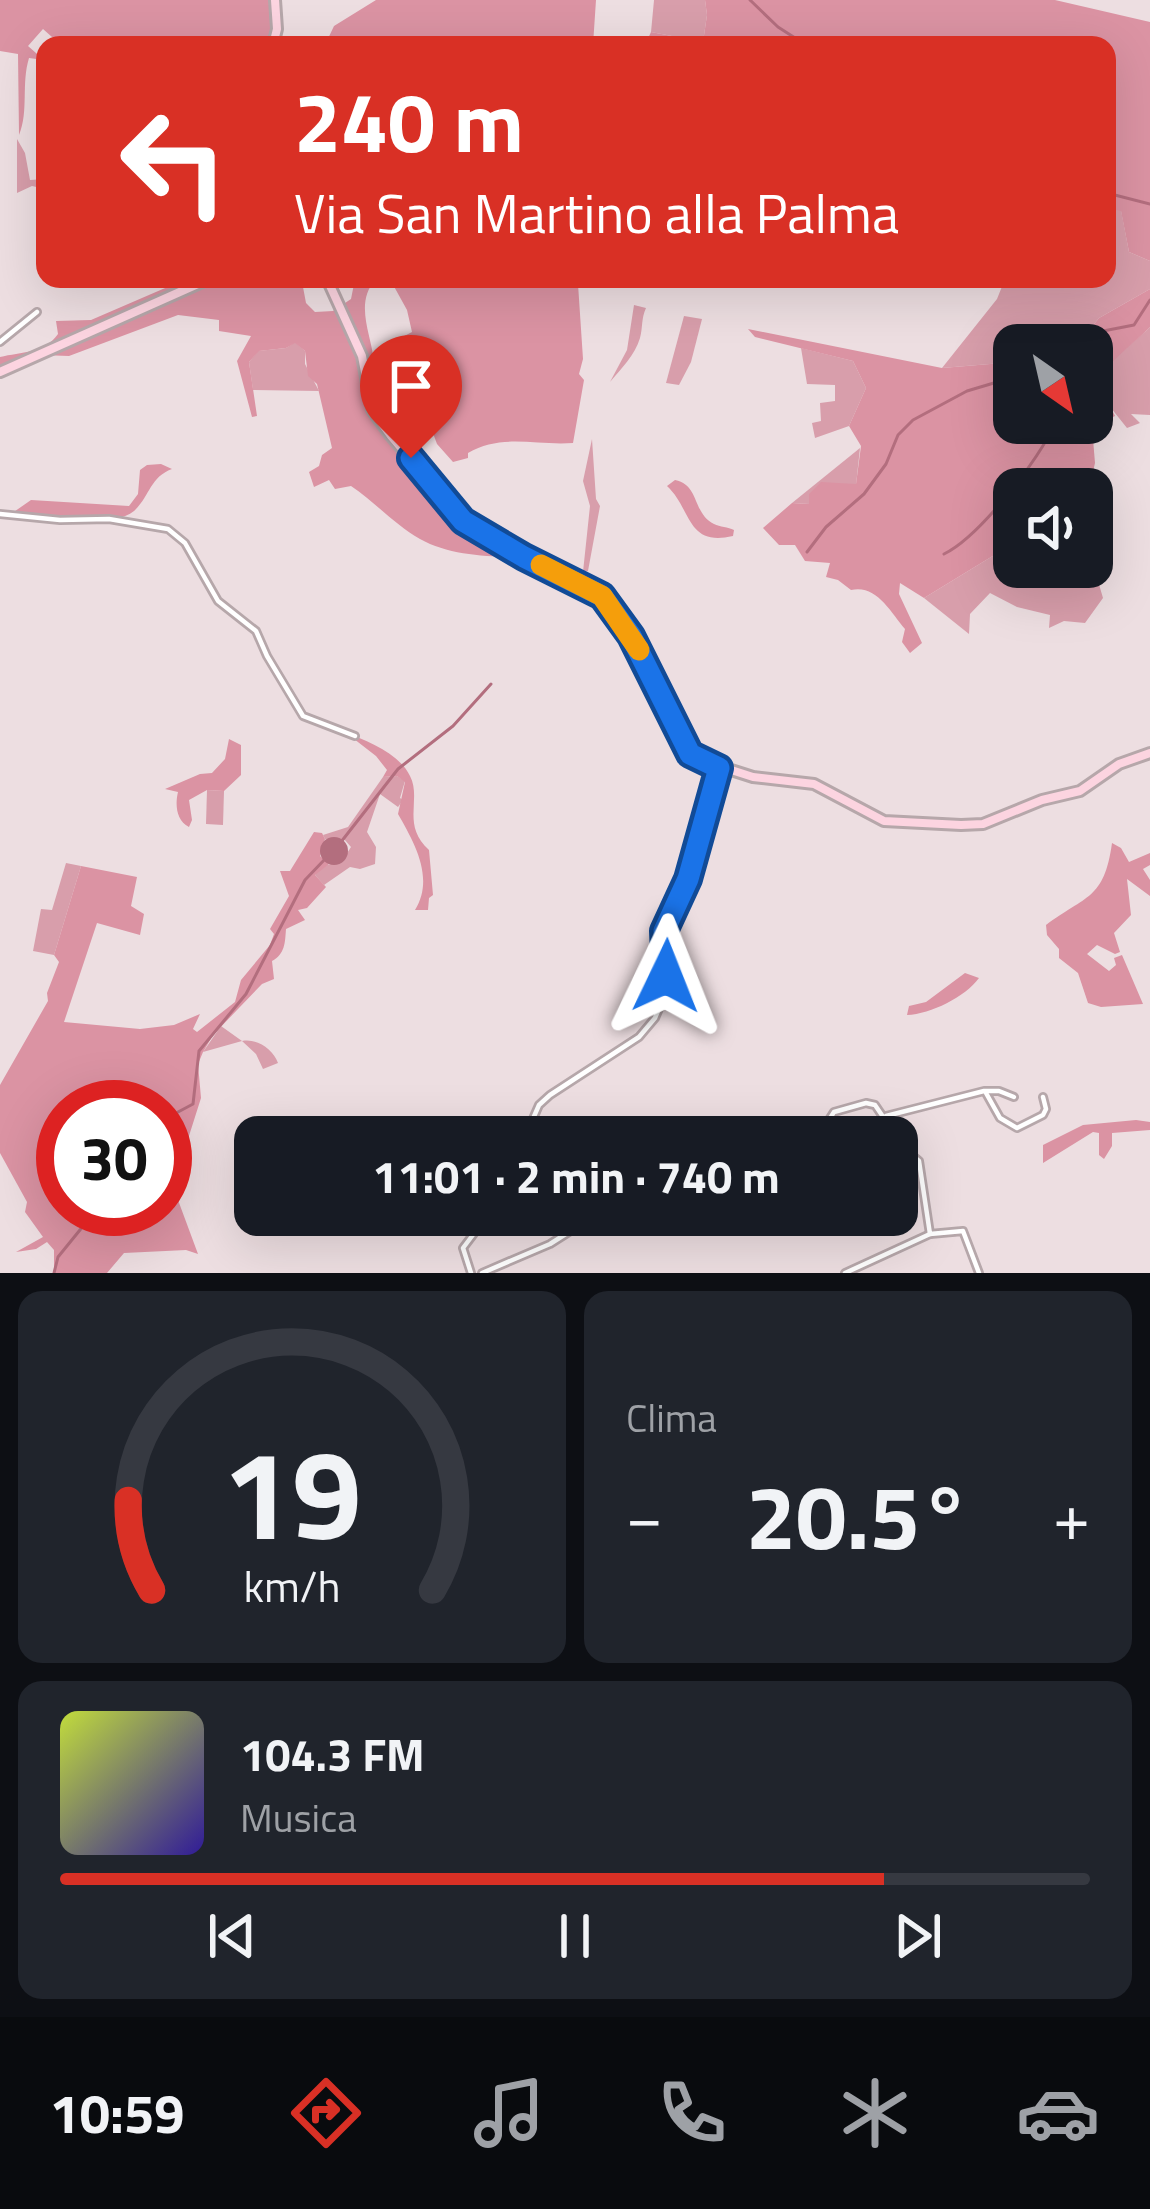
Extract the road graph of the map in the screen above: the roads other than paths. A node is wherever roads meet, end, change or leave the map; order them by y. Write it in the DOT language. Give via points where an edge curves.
graph roads {
  1 [pos="275,0"];
  2 [pos="275,36"];
  3 [pos="189,288"];
  4 [pos="331,288"];
  5 [pos="37,312"];
  6 [pos="0,342"];
  7 [pos="0,372"];
  8 [pos="0,514"];
  9 [pos="355,736"];
  10 [pos="1150,753"];
  11 [pos="719,768"];
  12 [pos="984,1090"];
  13 [pos="1014,1097"];
  14 [pos="1043,1097"];
  15 [pos="534,1116"];
  16 [pos="830,1116"];
  17 [pos="886,1116"];
  18 [pos="918,1160"];
  19 [pos="930,1234"];
  20 [pos="472,1236"];
  21 [pos="563,1236"];
  22 [pos="471,1273"];
  23 [pos="482,1273"];
  24 [pos="845,1273"];
  25 [pos="979,1273"];
  1 -- 2 [label="street"];
  3 -- 7 [label="street"];
  4 -- 11 [label="street" via="362,356 372,410 391,436 463,521 602,596 644,659 690,754"];
  5 -- 6 [label="street"];
  8 -- 9 [label="street" via="158,525 185,542 218,601 256,631 303,716"];
  10 -- 11 [label="street" via="1080,790 961,825 884,821 814,784"];
  11 -- 15 [label="street" via="688,879 664,931 667,990 655,1018 550,1095"];
  12 -- 13 [label="street"];
  12 -- 14 [label="street" via="1000,1118 1017,1128 1043,1115"];
  12 -- 17 [label="street"];
  16 -- 17 [label="street" via="871,1104"];
  18 -- 19 [label="street"];
  19 -- 24 [label="street"];
  19 -- 25 [label="street" via="963,1232"];
  20 -- 22 [label="street" via="463,1248"];
  21 -- 23 [label="street"];
}
